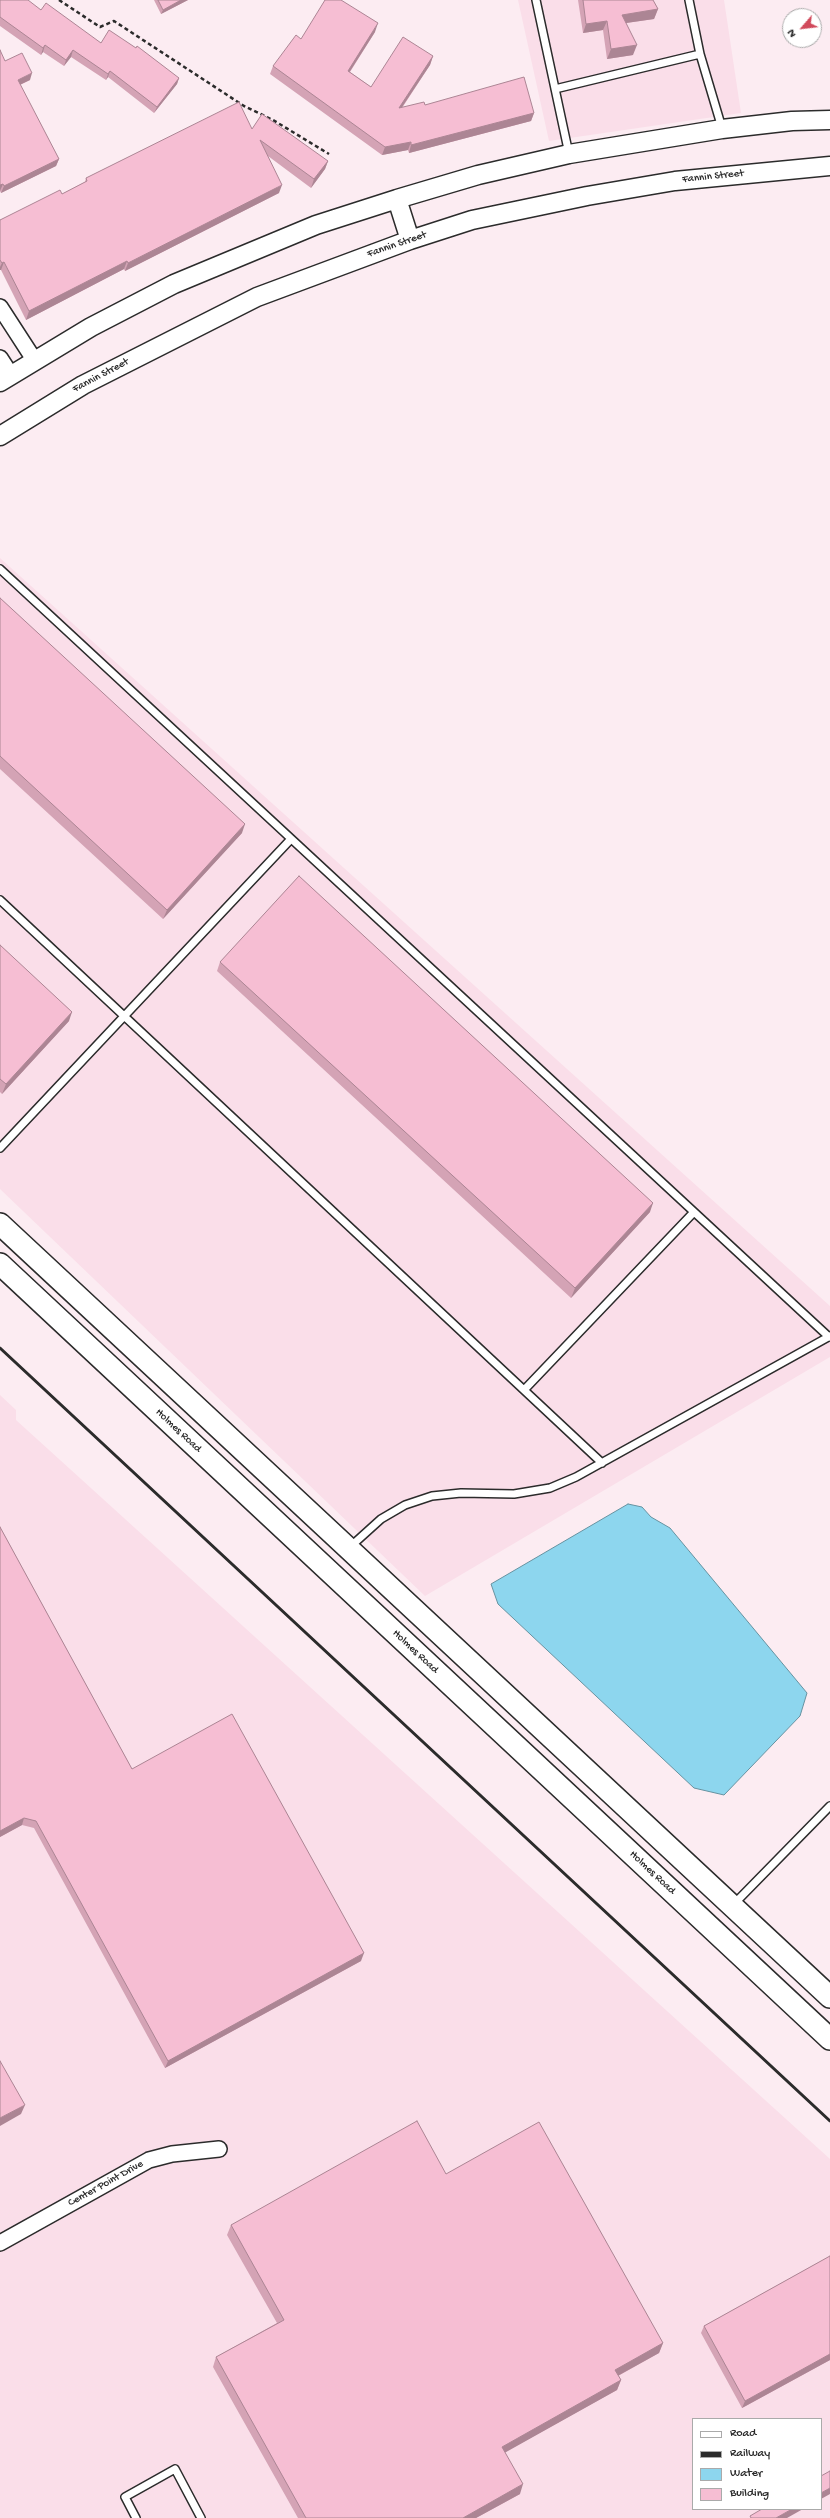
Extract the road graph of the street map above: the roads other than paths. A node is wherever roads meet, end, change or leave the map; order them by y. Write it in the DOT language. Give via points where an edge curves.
graph roads {
  1 [pos="536,0"];
  2 [pos="689,0"];
  3 [pos="700,54"];
  4 [pos="555,89"];
  5 [pos="830,120"];
  6 [pos="722,129"];
  7 [pos="569,154"];
  8 [pos="830,166"];
  9 [pos="397,199"];
  10 [pos="410,240"];
  11 [pos="0,307"];
  12 [pos="0,358"];
  13 [pos="35,361"];
  14 [pos="5,378"];
  15 [pos="0,436"];
  16 [pos="0,569"];
  17 [pos="291,839"];
  18 [pos="0,900"];
  19 [pos="124,1016"];
  20 [pos="2,1143"];
  21 [pos="694,1212"];
  22 [pos="0,1224"];
  23 [pos="0,1264"];
  24 [pos="829,1336"];
  25 [pos="524,1390"];
  26 [pos="602,1463"];
  27 [pos="348,1548"];
  28 [pos="329,1572"];
  29 [pos="830,1806"];
  30 [pos="732,1906"];
  31 [pos="712,1929"];
  32 [pos="830,1997"];
  33 [pos="830,2039"];
  34 [pos="219,2148"];
  35 [pos="0,2243"];
  36 [pos="136,2518"];
  37 [pos="201,2518"];
  1 -- 4 [label="lane"];
  2 -- 3 [label="lane"];
  3 -- 4 [label="lane"];
  3 -- 6 [label="lane"];
  4 -- 7 [label="lane"];
  5 -- 6 [label="street" via="792,121"];
  6 -- 7 [label="street"];
  7 -- 9 [label="street" via="478,175"];
  8 -- 10 [label="street, Fannin Street" via="675,181 586,196 472,220"];
  9 -- 10 [label="street"];
  9 -- 13 [label="street" via="316,225 174,284 91,327"];
  10 -- 15 [label="street, Fannin Street" via="257,297 83,385"];
  11 -- 13 [label="street"];
  12 -- 14 [label="street"];
  13 -- 14 [label="street"];
  16 -- 17 [label="lane"];
  17 -- 19 [label="lane"];
  17 -- 21 [label="lane"];
  18 -- 19 [label="lane"];
  19 -- 20 [label="lane"];
  19 -- 25 [label="lane"];
  21 -- 24 [label="lane"];
  21 -- 25 [label="lane"];
  22 -- 27 [label="main road"];
  23 -- 28 [label="main road, Holmes Road"];
  24 -- 26 [label="lane"];
  25 -- 26 [label="lane"];
  26 -- 27 [label="lane" via="550,1488 514,1494 461,1493 432,1496 405,1505 381,1519"];
  27 -- 28 [label="main road"];
  27 -- 30 [label="main road"];
  28 -- 31 [label="main road, Holmes Road"];
  29 -- 30 [label="lane"];
  30 -- 31 [label="main road"];
  30 -- 32 [label="main road"];
  31 -- 33 [label="main road, Holmes Road"];
  34 -- 35 [label="street, Center Point Drive" via="172,2154 149,2160"];
  36 -- 37 [label="lane" via="125,2497 175,2469"];
}
